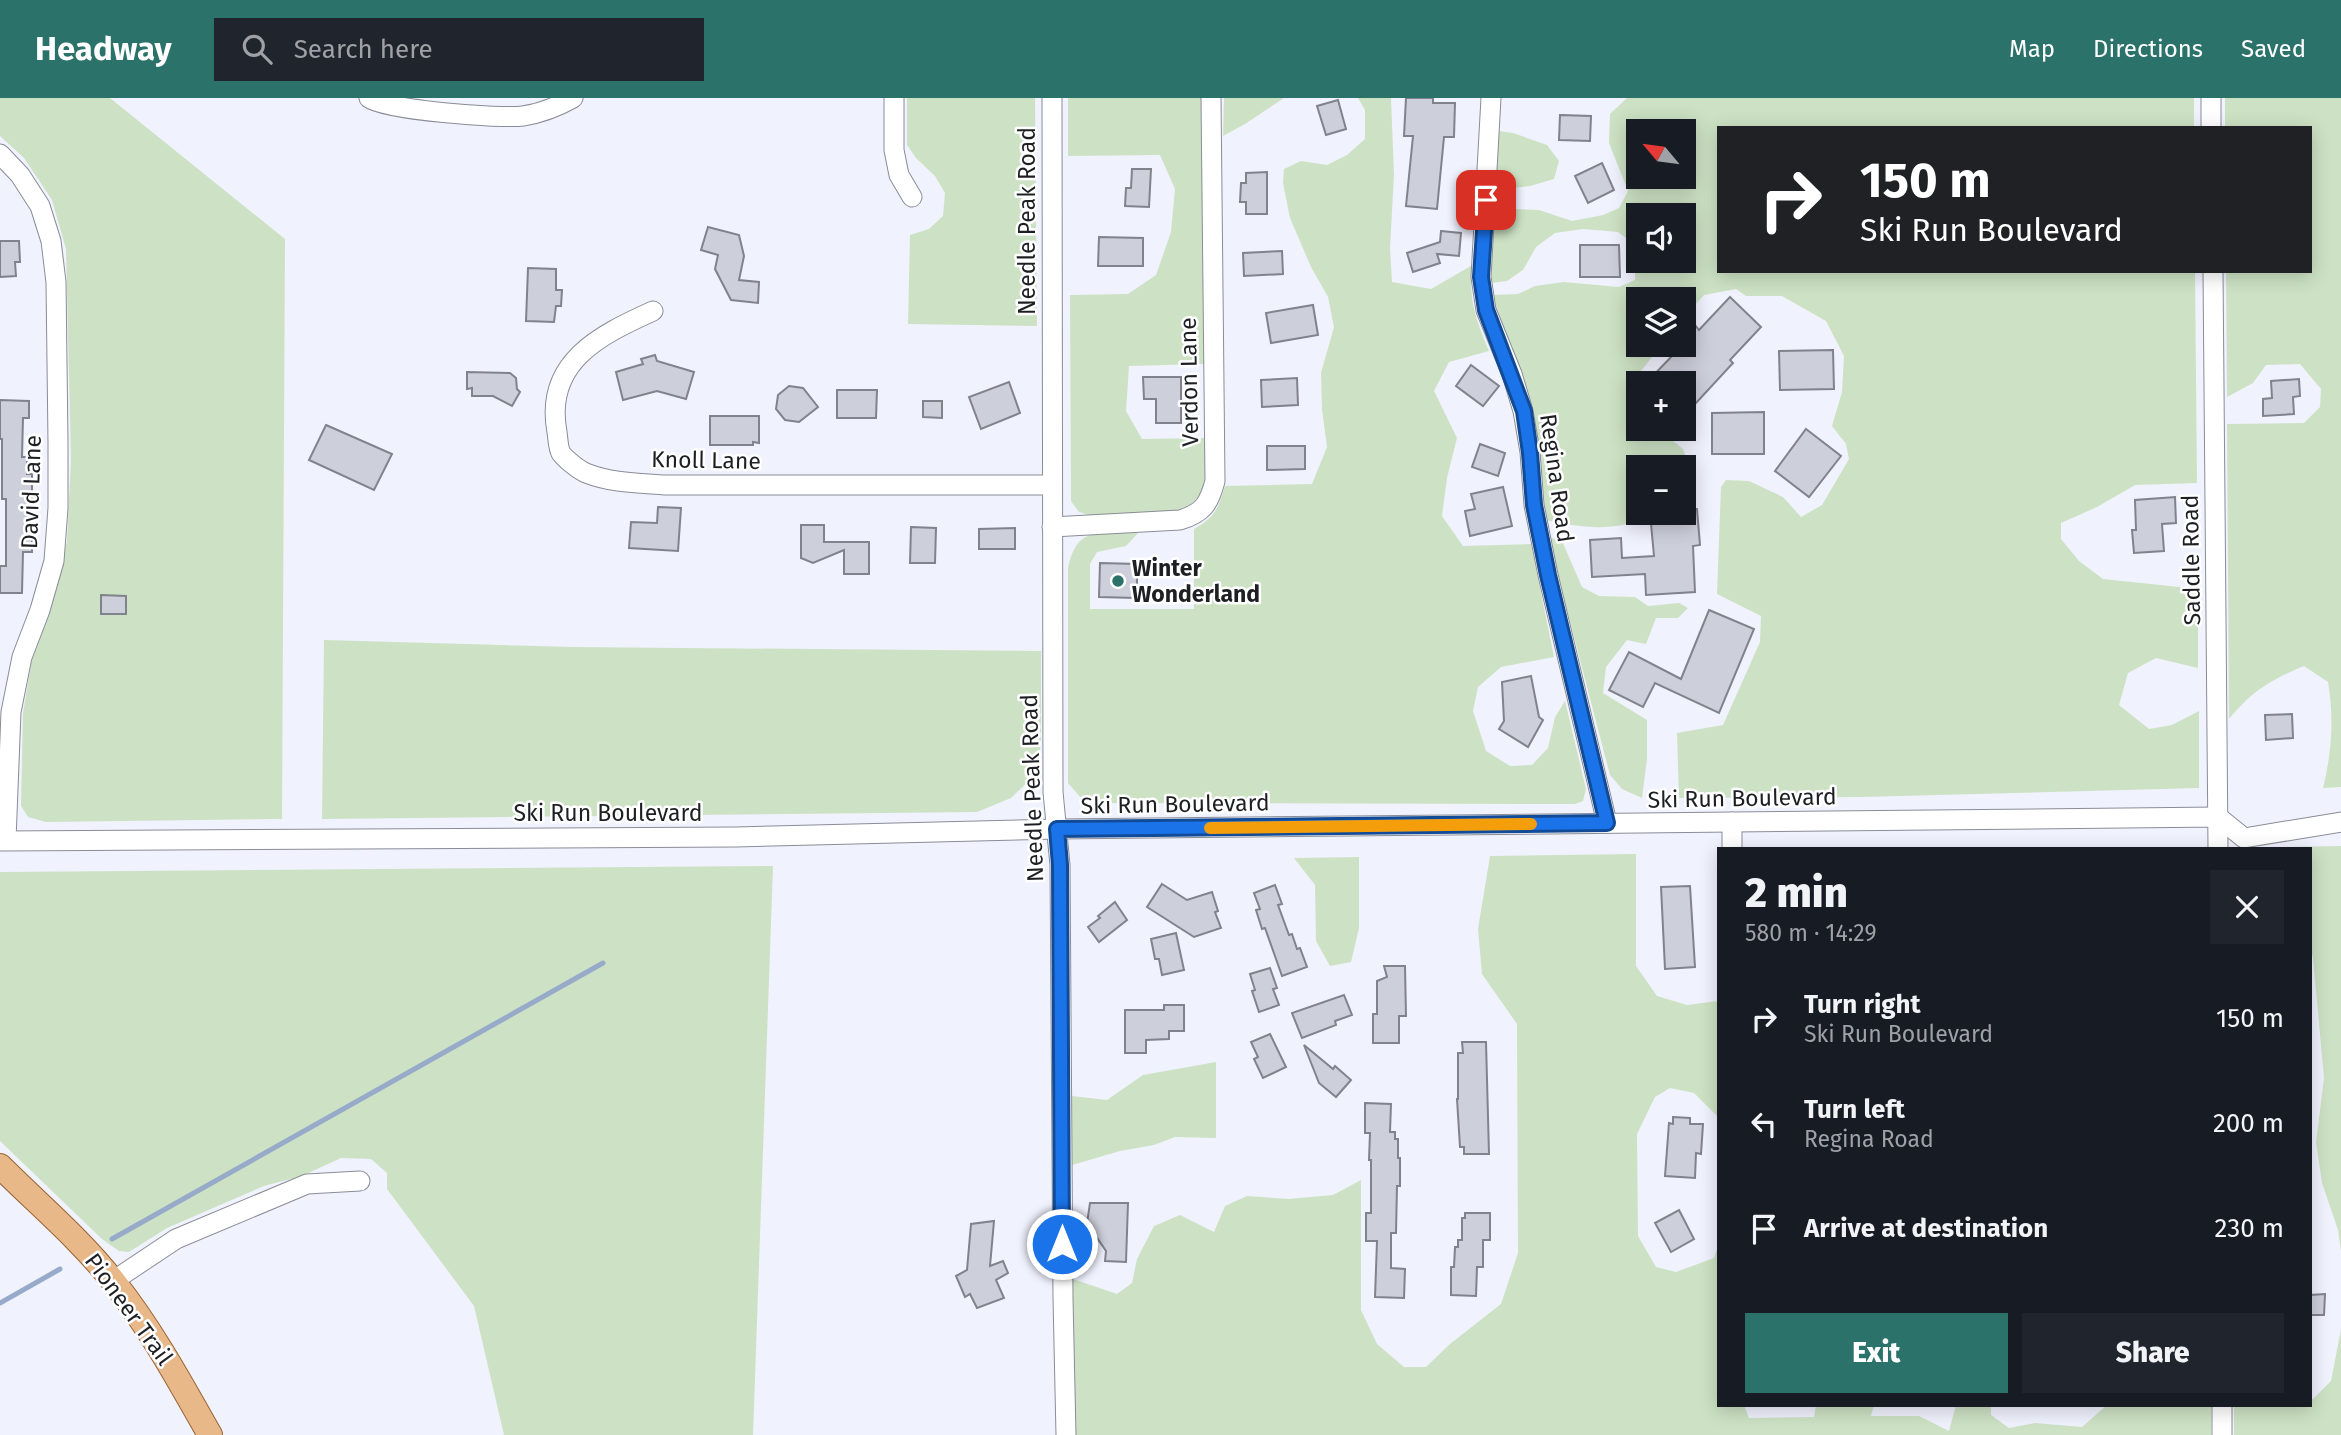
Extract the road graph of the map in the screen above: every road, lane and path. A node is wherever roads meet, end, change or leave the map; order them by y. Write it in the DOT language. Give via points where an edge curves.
graph roads {
  1 [pos="369,98"];
  2 [pos="573,98"];
  3 [pos="894,98"];
  4 [pos="1052,98"];
  5 [pos="1211,98"];
  6 [pos="1491,98"];
  7 [pos="2211,98"];
  8 [pos="2211,126"];
  9 [pos="0,154"];
  10 [pos="912,197"];
  11 [pos="2213,273"];
  12 [pos="653,311"];
  13 [pos="1052,485"];
  14 [pos="1052,527"];
  15 [pos="2218,817"];
  16 [pos="1732,822"];
  17 [pos="2341,822"];
  18 [pos="1607,823"];
  19 [pos="1057,829"];
  20 [pos="3,840"];
  21 [pos="1732,847"];
  22 [pos="2218,847"];
  23 [pos="0,1166"];
  24 [pos="360,1181"];
  25 [pos="113,1281"];
  26 [pos="2222,1407"];
  27 [pos="210,1435"];
  28 [pos="1066,1435"];
  29 [pos="2222,1435"];
  1 -- 2 [label="street" via="403,108 519,116 546,112"];
  3 -- 10 [label="street" via="894,150 899,175"];
  4 -- 13 [label="street, Needle Peak Road"];
  5 -- 14 [label="street, Verdon Lane" via="1215,481 1210,500 1195,515 1180,520"];
  6 -- 18 [label="street, Regina Road" via="1481,277 1486,310 1524,411 1536,517"];
  7 -- 8 [label="street"];
  9 -- 20 [label="street, David Lane" via="40,206 51,241 56,282 58,443 54,561 22,657 11,712"];
  11 -- 15 [label="street, Saddle Road"];
  12 -- 13 [label="street, Knoll Lane" via="610,330 575,358 558,387 554,416 561,452 583,472 616,482 665,485"];
  13 -- 14 [label="street, Needle Peak Road"];
  14 -- 19 [label="street, Needle Peak Road"];
  15 -- 16 [label="street, Ski Run Boulevard"];
  15 -- 17 [label="street" via="2244,838"];
  15 -- 22 [label="street, Saddle Road"];
  16 -- 18 [label="street, Ski Run Boulevard"];
  16 -- 21 [label="street"];
  18 -- 19 [label="street, Ski Run Boulevard"];
  19 -- 20 [label="street, Ski Run Boulevard" via="722,837"];
  19 -- 28 [label="street, Needle Peak Road"];
  23 -- 25 [label="main road, Pioneer Trail"];
  24 -- 25 [label="street" via="307,1184 176,1240"];
  25 -- 27 [label="main road, Pioneer Trail" via="173,1368"];
  26 -- 29 [label="street"];
}
